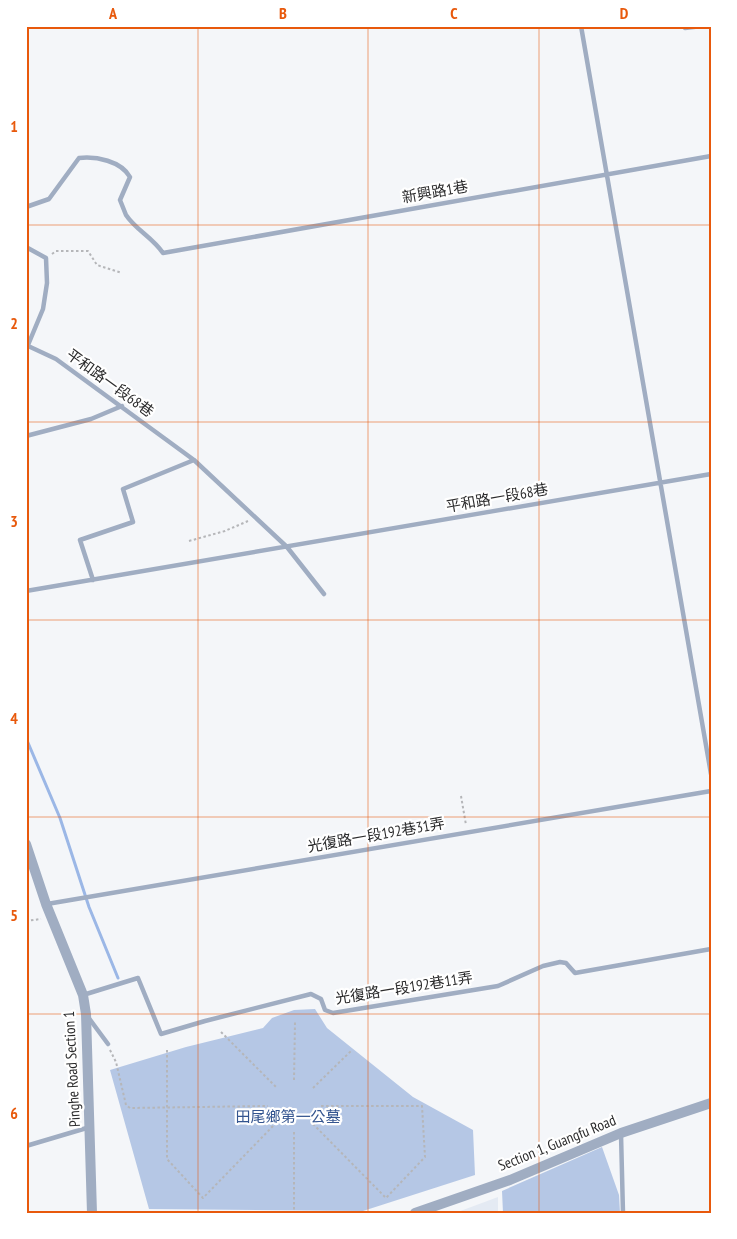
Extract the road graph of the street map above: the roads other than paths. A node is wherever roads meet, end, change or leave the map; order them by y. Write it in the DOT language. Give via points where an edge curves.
graph roads {
  1 [pos="581,26"];
  2 [pos="702,26"];
  3 [pos="685,28"];
  4 [pos="711,156"];
  5 [pos="606,175"];
  6 [pos="26,207"];
  7 [pos="26,246"];
  8 [pos="27,345"];
  9 [pos="122,406"];
  10 [pos="26,436"];
  11 [pos="194,460"];
  12 [pos="711,474"];
  13 [pos="659,483"];
  14 [pos="287,547"];
  15 [pos="93,580"];
  16 [pos="26,592"];
  17 [pos="324,594"];
  18 [pos="711,774"];
  19 [pos="711,791"];
  20 [pos="26,844"];
  21 [pos="46,904"];
  22 [pos="711,949"];
  23 [pos="83,995"];
  24 [pos="86,1014"];
  25 [pos="108,1044"];
  26 [pos="711,1103"];
  27 [pos="90,1127"];
  28 [pos="621,1132"];
  29 [pos="26,1146"];
  30 [pos="92,1213"];
  31 [pos="415,1213"];
  32 [pos="623,1213"];
  1 -- 5 [label="lane"];
  2 -- 3 [label="lane"];
  4 -- 5 [label="lane, 新興路1巷"];
  5 -- 6 [label="lane, 新興路1巷" via="163,252 127,215 120,200 130,177 115,163 79,158 49,199"];
  5 -- 13 [label="lane"];
  7 -- 8 [label="lane" via="46,258 47,283 43,309"];
  8 -- 9 [label="lane, 平和路一段68巷" via="56,359"];
  9 -- 10 [label="lane" via="91,419"];
  9 -- 11 [label="lane, 平和路一段68巷"];
  11 -- 14 [label="lane, 平和路一段68巷"];
  11 -- 15 [label="lane" via="123,489 133,522 80,540"];
  12 -- 13 [label="lane, 平和路一段68巷"];
  13 -- 14 [label="lane, 平和路一段68巷"];
  13 -- 18 [label="lane"];
  14 -- 15 [label="lane, 平和路一段68巷"];
  14 -- 17 [label="lane"];
  15 -- 16 [label="lane, 平和路一段68巷"];
  19 -- 21 [label="lane, 光復路一段192巷31弄"];
  20 -- 21 [label="street, Pinghe Road Section 1"];
  21 -- 23 [label="street, Pinghe Road Section 1"];
  22 -- 23 [label="lane, 光復路一段192巷11弄" via="575,972 560,962 498,986 333,1013 325,1010 322,999 311,994 161,1034 138,978"];
  23 -- 24 [label="street, Pinghe Road Section 1"];
  24 -- 25 [label="lane"];
  24 -- 27 [label="street, Pinghe Road Section 1"];
  26 -- 28 [label="street, Section 1, Guangfu Road"];
  27 -- 29 [label="lane"];
  27 -- 30 [label="street, Pinghe Road Section 1"];
  28 -- 31 [label="street, Section 1, Guangfu Road" via="510,1180"];
  28 -- 32 [label="lane"];
}
